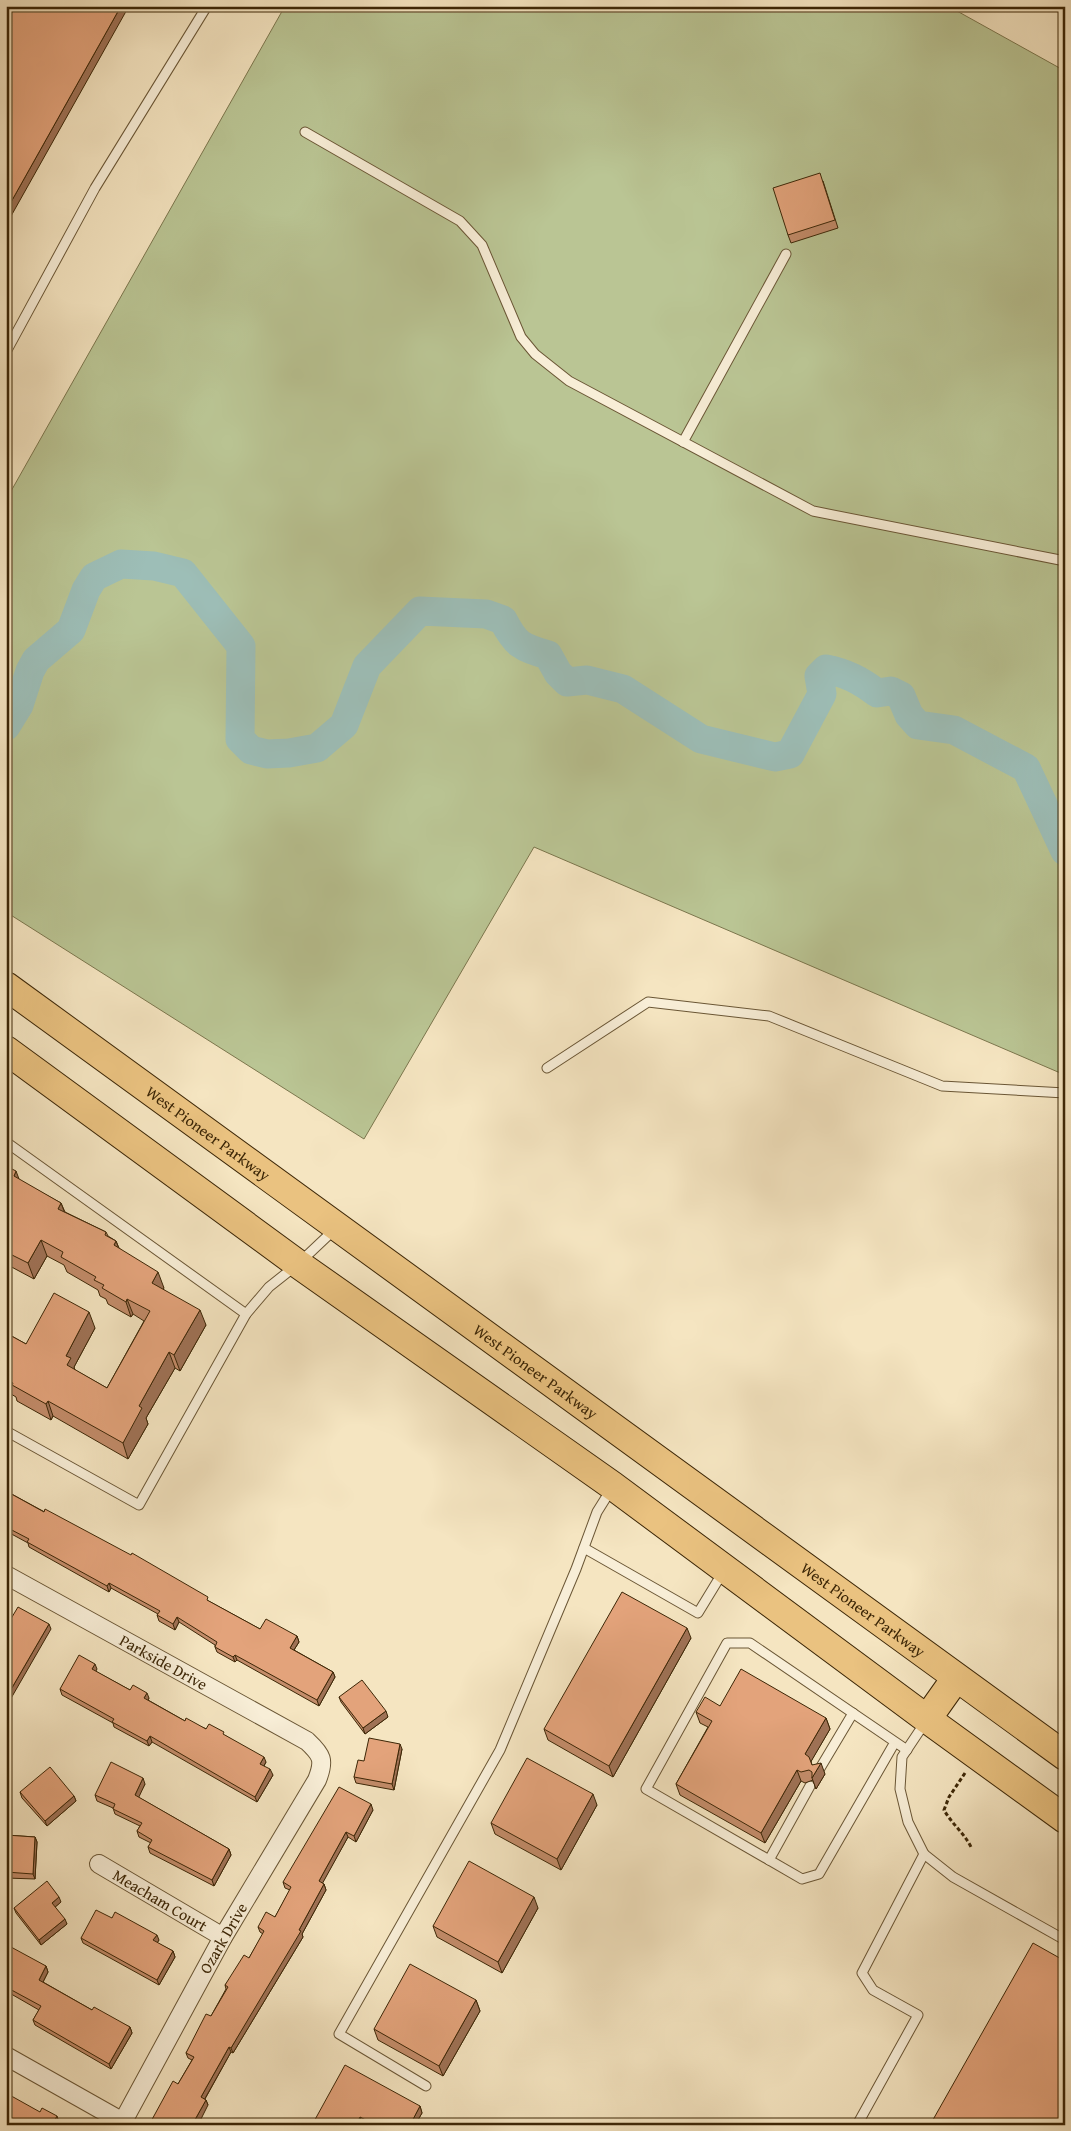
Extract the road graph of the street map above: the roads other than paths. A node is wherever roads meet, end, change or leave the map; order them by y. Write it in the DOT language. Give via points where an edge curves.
graph roads {
  1 [pos="207,6"];
  2 [pos="304,132"];
  3 [pos="786,254"];
  4 [pos="6,352"];
  5 [pos="683,442"];
  6 [pos="1065,560"];
  7 [pos="6,986"];
  8 [pos="6,1050"];
  9 [pos="547,1068"];
  10 [pos="1065,1093"];
  11 [pos="6,1142"];
  12 [pos="337,1227"];
  13 [pos="298,1264"];
  14 [pos="246,1314"];
  15 [pos="6,1431"];
  16 [pos="613,1486"];
  17 [pos="584,1548"];
  18 [pos="725,1569"];
  19 [pos="8,1578"];
  20 [pos="956,1678"];
  21 [pos="853,1713"];
  22 [pos="927,1719"];
  23 [pos="895,1742"];
  24 [pos="907,1750"];
  25 [pos="319,1752"];
  26 [pos="1065,1756"];
  27 [pos="818,1770"];
  28 [pos="810,1786"];
  29 [pos="1065,1818"];
  30 [pos="924,1854"];
  31 [pos="769,1860"];
  32 [pos="99,1864"];
  33 [pos="223,1937"];
  34 [pos="1065,1940"];
  35 [pos="6,2056"];
  36 [pos="426,2086"];
  37 [pos="122,2124"];
  38 [pos="856,2125"];
  1 -- 4 [label="lane" via="95,188"];
  2 -- 5 [label="lane" via="460,221 482,245 521,338 535,354 569,381"];
  3 -- 5 [label="lane"];
  5 -- 6 [label="lane" via="813,511"];
  7 -- 12 [label="main road, West Pioneer Parkway"];
  8 -- 13 [label="main road"];
  9 -- 10 [label="lane" via="648,1002 769,1016 942,1086"];
  11 -- 14 [label="lane"];
  12 -- 13 [label="lane"];
  12 -- 20 [label="main road, West Pioneer Parkway"];
  13 -- 14 [label="lane" via="269,1287"];
  13 -- 16 [label="main road"];
  14 -- 15 [label="lane" via="139,1505"];
  16 -- 17 [label="lane" via="597,1512"];
  16 -- 18 [label="main road"];
  17 -- 18 [label="lane" via="698,1613"];
  17 -- 36 [label="lane" via="500,1750 339,2034"];
  18 -- 22 [label="main road"];
  19 -- 25 [label="street, Parkside Drive" via="306,1741"];
  20 -- 22 [label="main road"];
  20 -- 26 [label="main road, West Pioneer Parkway"];
  21 -- 23 [label="lane"];
  21 -- 27 [label="lane"];
  21 -- 31 [label="lane" via="750,1643 727,1643 715,1662 646,1790"];
  22 -- 24 [label="lane"];
  22 -- 29 [label="main road"];
  23 -- 24 [label="lane"];
  23 -- 31 [label="lane" via="819,1874 802,1879"];
  24 -- 30 [label="lane" via="902,1757 900,1789 908,1822"];
  25 -- 33 [label="street, Ozark Drive" via="321,1769 317,1780"];
  28 -- 31 [label="lane"];
  30 -- 34 [label="lane" via="953,1877"];
  30 -- 38 [label="lane" via="862,1973 873,1990 918,2014"];
  32 -- 33 [label="street, Meacham Court"];
  33 -- 37 [label="street, Ozark Drive"];
  35 -- 37 [label="street"];
}
